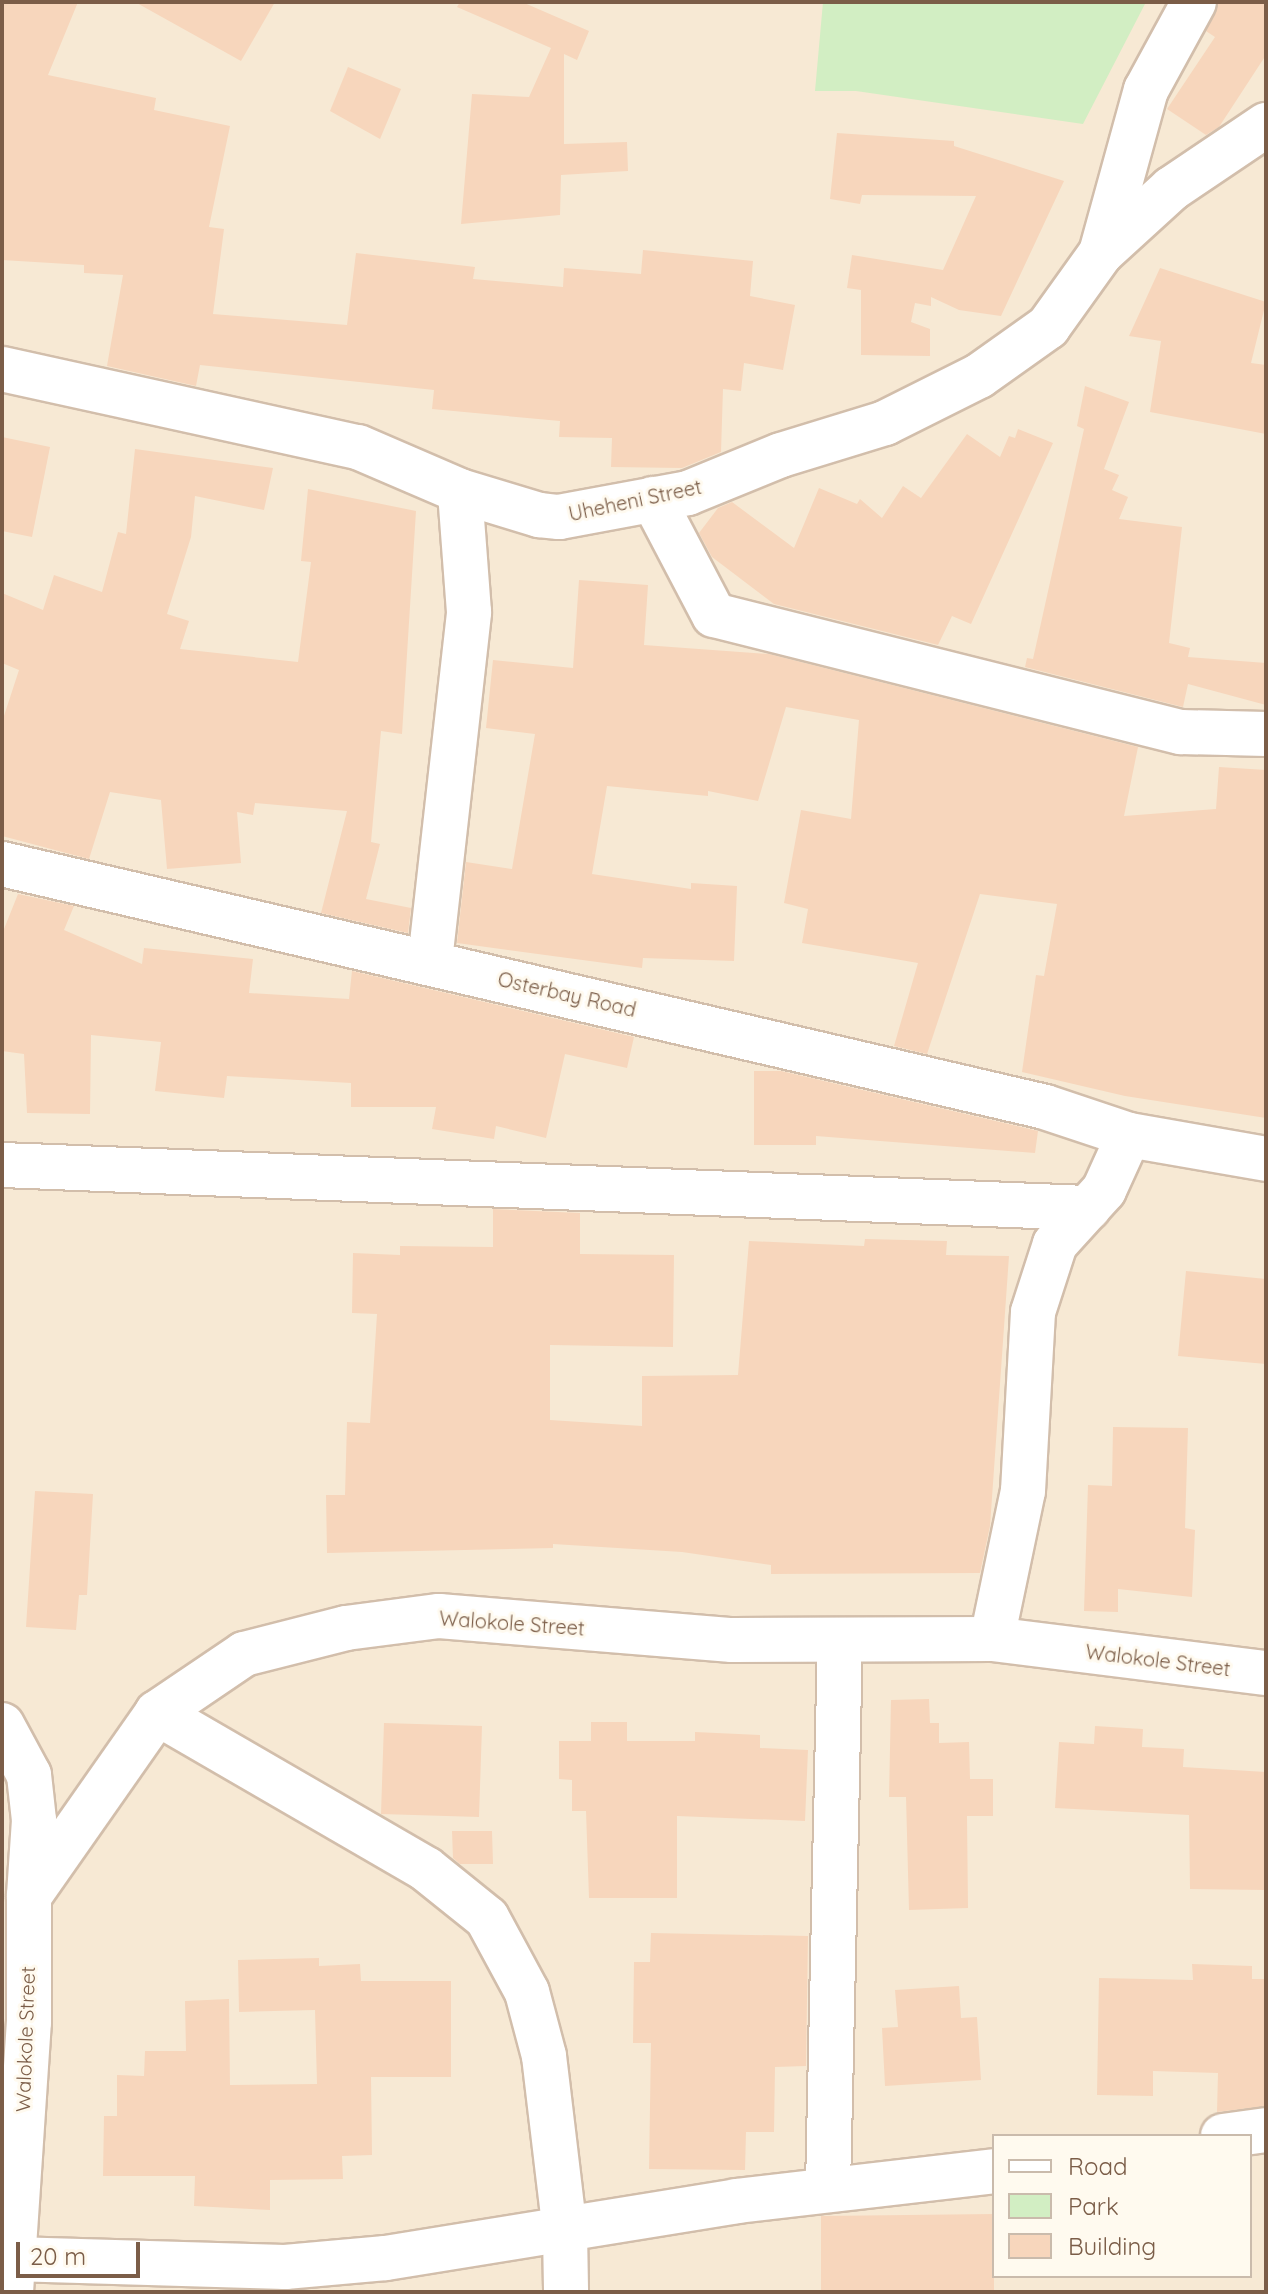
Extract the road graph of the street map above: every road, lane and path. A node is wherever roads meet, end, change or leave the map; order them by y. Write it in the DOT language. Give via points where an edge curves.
graph roads {
  1 [pos="1194,2"];
  2 [pos="1266,125"];
  3 [pos="1101,253"];
  4 [pos="2,369"];
  5 [pos="460,491"];
  6 [pos="653,499"];
  7 [pos="1266,734"];
  8 [pos="2,864"];
  9 [pos="430,961"];
  10 [pos="1129,1135"];
  11 [pos="1266,1159"];
  12 [pos="2,1165"];
  13 [pos="1088,1208"];
  14 [pos="992,1639"];
  15 [pos="840,1640"];
  16 [pos="1266,1673"];
  17 [pos="157,1713"];
  18 [pos="2,1725"];
  19 [pos="29,1896"];
  20 [pos="1266,2130"];
  21 [pos="1237,2134"];
  22 [pos="992,2171"];
  23 [pos="828,2188"];
  24 [pos="565,2232"];
  25 [pos="12,2276"];
  26 [pos="566,2292"];
  1 -- 3 [label="street" via="1146,90"];
  2 -- 3 [label="street, Uheheni Street" via="1171,189"];
  3 -- 6 [label="street, Uheheni Street" via="1048,327 979,376 885,423 781,455 688,493"];
  4 -- 5 [label="street, Uheheni Street" via="358,447"];
  5 -- 6 [label="street, Uheheni Street" via="559,517"];
  5 -- 9 [label="street" via="469,612"];
  6 -- 7 [label="street" via="714,615 1181,732"];
  8 -- 9 [label="street, Osterbay Road" via="245,924"];
  9 -- 10 [label="street, Osterbay Road" via="1045,1107"];
  10 -- 11 [label="street, Osterbay Road"];
  10 -- 13 [label="street" via="1104,1190"];
  12 -- 13 [label="street"];
  13 -- 14 [label="street" via="1055,1244 1033,1312 1023,1491"];
  14 -- 15 [label="street, Walokole Street"];
  14 -- 16 [label="street, Walokole Street"];
  15 -- 17 [label="street, Walokole Street" via="732,1640 439,1616 346,1628 244,1654"];
  15 -- 23 [label="street"];
  17 -- 19 [label="street, Walokole Street"];
  17 -- 24 [label="street" via="414,1861 487,1918 527,1992 544,2056"];
  18 -- 19 [label="street" via="29,1775 34,1820"];
  19 -- 25 [label="street, Walokole Street" via="29,2022"];
  20 -- 21 [label="street"];
  22 -- 23 [label="street"];
  23 -- 24 [label="street"];
  24 -- 25 [label="street" via="285,2267"];
  24 -- 26 [label="street"];
}
